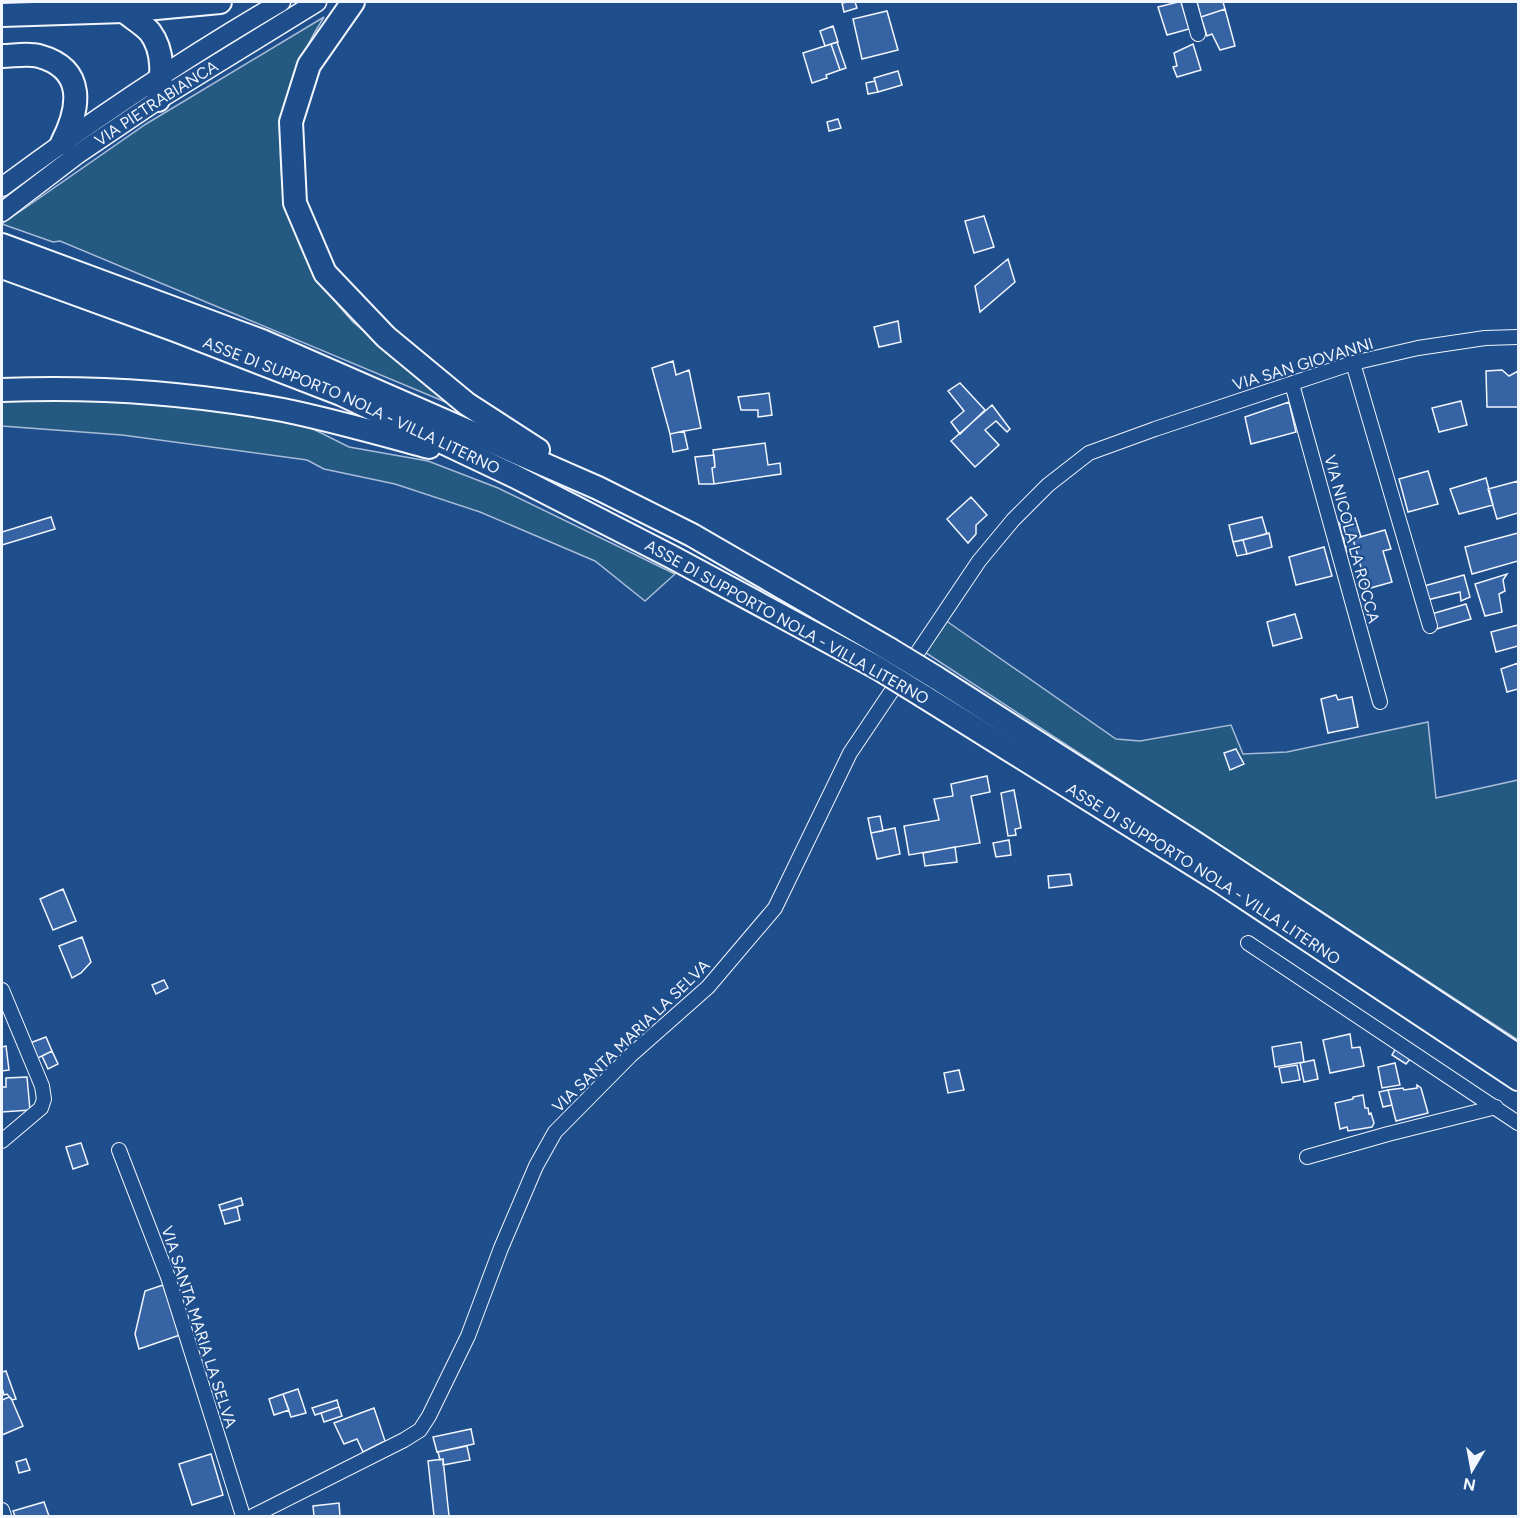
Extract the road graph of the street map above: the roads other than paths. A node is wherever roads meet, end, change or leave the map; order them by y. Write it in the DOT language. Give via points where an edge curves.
graph roads {
  1 [pos="220,2"];
  2 [pos="281,2"];
  3 [pos="317,2"];
  4 [pos="353,2"];
  5 [pos="1189,2"];
  6 [pos="124,11"];
  7 [pos="2,15"];
  8 [pos="1198,34"];
  9 [pos="2,56"];
  10 [pos="162,77"];
  11 [pos="158,100"];
  12 [pos="62,143"];
  13 [pos="2,188"];
  14 [pos="2,212"];
  15 [pos="2,245"];
  16 [pos="5,268"];
  17 [pos="1518,337"];
  18 [pos="1353,363"];
  19 [pos="1292,384"];
  20 [pos="2,390"];
  21 [pos="514,476"];
  22 [pos="598,488"];
  23 [pos="1430,626"];
  24 [pos="882,658"];
  25 [pos="1380,702"];
  26 [pos="881,707"];
  27 [pos="1248,943"];
  28 [pos="2,990"];
  29 [pos="1518,1056"];
  30 [pos="1518,1079"];
  31 [pos="1496,1107"];
  32 [pos="1518,1123"];
  33 [pos="2,1141"];
  34 [pos="119,1150"];
  35 [pos="1307,1157"];
  36 [pos="2,1510"];
  37 [pos="4,1516"];
  38 [pos="243,1516"];
  39 [pos="253,1516"];
  1 -- 6 [label="highway"];
  2 -- 10 [label="main road, VIA PIETRABIANCA"];
  3 -- 11 [label="main road, VIA PIETRABIANCA"];
  4 -- 22 [label="highway" via="309,65 291,122 295,203 325,273 386,337 467,404"];
  5 -- 8 [label="street"];
  6 -- 7 [label="highway"];
  6 -- 10 [label="highway" via="149,31 157,45"];
  9 -- 12 [label="highway" via="37,56 66,71 74,85 76,102 72,123"];
  10 -- 11 [label="highway"];
  10 -- 12 [label="main road, VIA PIETRABIANCA"];
  11 -- 14 [label="main road, VIA PIETRABIANCA"];
  12 -- 13 [label="main road, VIA PIETRABIANCA"];
  15 -- 22 [label="highway, ASSE DI SUPPORTO NOLA - VILLA LITERNO" via="262,341"];
  16 -- 21 [label="highway, ASSE DI SUPPORTO NOLA - VILLA LITERNO" via="341,394"];
  17 -- 18 [label="street, VIA SAN GIOVANNI" via="1418,348"];
  18 -- 19 [label="street, VIA SAN GIOVANNI"];
  18 -- 23 [label="street"];
  19 -- 25 [label="street, VIA NICOLA LA ROCCA"];
  19 -- 26 [label="street, VIA SAN GIOVANNI" via="1089,453 1048,484 979,561"];
  20 -- 21 [label="highway" via="108,389 284,411 435,448"];
  21 -- 24 [label="highway, ASSE DI SUPPORTO NOLA - VILLA LITERNO" via="733,591"];
  22 -- 24 [label="highway, ASSE DI SUPPORTO NOLA - VILLA LITERNO" via="752,568"];
  24 -- 29 [label="highway, ASSE DI SUPPORTO NOLA - VILLA LITERNO, bridge" via="935,677"];
  24 -- 30 [label="highway, ASSE DI SUPPORTO NOLA - VILLA LITERNO, bridge" via="923,696 1221,882"];
  26 -- 39 [label="street, VIA SANTA MARIA LA SELVA" via="850,753 775,908 708,987 631,1055 555,1132 501,1248 468,1336 420,1430"];
  27 -- 31 [label="street"];
  28 -- 33 [label="street" via="44,1099 41,1108"];
  31 -- 32 [label="street"];
  31 -- 35 [label="street"];
  34 -- 38 [label="street, VIA SANTA MARIA LA SELVA" via="168,1277"];
  36 -- 37 [label="street"];
}
